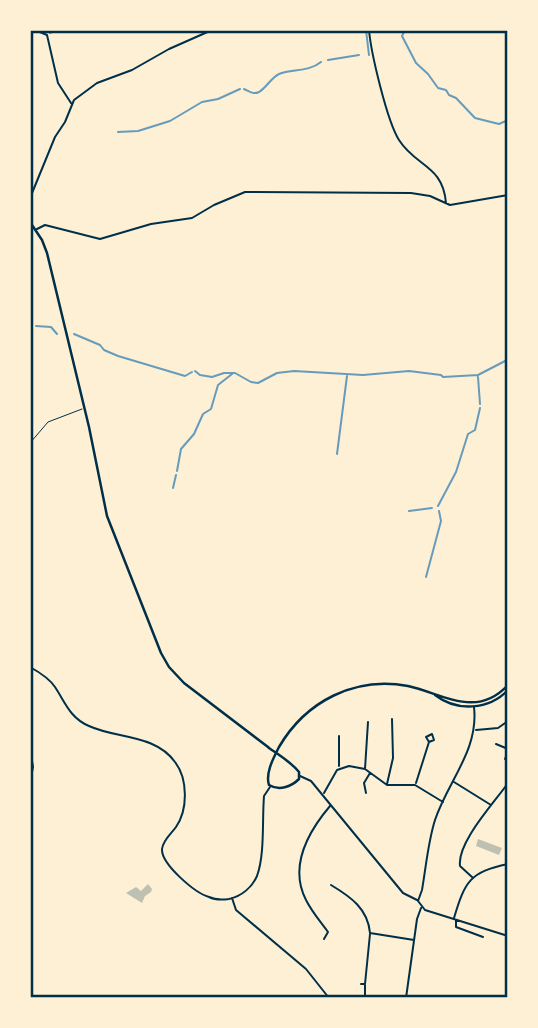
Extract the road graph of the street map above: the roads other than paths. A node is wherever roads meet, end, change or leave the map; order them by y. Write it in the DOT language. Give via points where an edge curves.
graph roads {
  1 [pos="36,30"];
  2 [pos="212,30"];
  3 [pos="369,30"];
  4 [pos="72,104"];
  5 [pos="508,195"];
  6 [pos="30,198"];
  7 [pos="446,204"];
  8 [pos="30,222"];
  9 [pos="36,230"];
  10 [pos="84,408"];
  11 [pos="30,443"];
  12 [pos="30,667"];
  13 [pos="508,687"];
  14 [pos="473,705"];
  15 [pos="393,719"];
  16 [pos="508,721"];
  17 [pos="368,722"];
  18 [pos="475,730"];
  19 [pos="339,736"];
  20 [pos="429,741"];
  21 [pos="496,744"];
  22 [pos="30,748"];
  23 [pos="508,750"];
  24 [pos="508,761"];
  25 [pos="339,768"];
  26 [pos="365,769"];
  27 [pos="370,773"];
  28 [pos="300,776"];
  29 [pos="453,781"];
  30 [pos="30,782"];
  31 [pos="508,783"];
  32 [pos="387,785"];
  33 [pos="415,785"];
  34 [pos="270,786"];
  35 [pos="366,793"];
  36 [pos="323,794"];
  37 [pos="443,802"];
  38 [pos="331,805"];
  39 [pos="493,805"];
  40 [pos="508,864"];
  41 [pos="472,877"];
  42 [pos="331,886"];
  43 [pos="232,898"];
  44 [pos="418,901"];
  45 [pos="422,907"];
  46 [pos="455,919"];
  47 [pos="370,933"];
  48 [pos="508,936"];
  49 [pos="483,937"];
  50 [pos="324,939"];
  51 [pos="414,940"];
  52 [pos="329,998"];
  53 [pos="365,998"];
  54 [pos="406,998"];
  1 -- 4 [label="street" via="47,35 58,83"];
  2 -- 4 [label="street" via="97,83"];
  3 -- 7 [label="street" via="395,134 436,174"];
  4 -- 6 [label="street"];
  5 -- 7 [label="street"];
  7 -- 9 [label="street" via="411,193 245,192 192,218 103,238 45,225"];
  8 -- 9 [label="main road"];
  9 -- 10 [label="main road" via="47,253"];
  10 -- 11 [label="lane" via="48,422"];
  10 -- 28 [label="main road" via="109,524 164,660 184,683 296,768"];
  12 -- 43 [label="street" via="51,682 69,711 84,723 154,744 173,759 182,775 185,800 179,822 163,844 164,859 201,894"];
  13 -- 14 [label="main road"];
  14 -- 18 [label="street"];
  14 -- 34 [label="main road" via="455,705 407,686 354,688 323,701 299,719 268,775"];
  15 -- 32 [label="street" via="393,758"];
  16 -- 18 [label="street" via="498,728"];
  17 -- 26 [label="street"];
  18 -- 29 [label="street"];
  19 -- 25 [label="street"];
  20 -- 33 [label="street"];
  21 -- 23 [label="street"];
  22 -- 30 [label="street"];
  23 -- 24 [label="street"];
  25 -- 26 [label="street"];
  25 -- 36 [label="street"];
  26 -- 27 [label="street"];
  27 -- 32 [label="street"];
  27 -- 35 [label="street" via="364,783"];
  28 -- 34 [label="main road" via="287,787"];
  28 -- 36 [label="street"];
  29 -- 37 [label="street"];
  29 -- 39 [label="street"];
  31 -- 39 [label="street"];
  32 -- 33 [label="street"];
  33 -- 37 [label="street"];
  34 -- 43 [label="street" via="264,796 257,875 247,890"];
  36 -- 38 [label="street"];
  37 -- 44 [label="street" via="433,825"];
  38 -- 44 [label="street" via="403,893"];
  38 -- 50 [label="street" via="298,865 301,888 328,932"];
  39 -- 41 [label="street" via="461,853 460,866"];
  40 -- 41 [label="street"];
  41 -- 46 [label="street"];
  42 -- 47 [label="street" via="362,909"];
  43 -- 52 [label="street" via="236,910 303,965"];
  44 -- 45 [label="street"];
  45 -- 46 [label="street"];
  45 -- 51 [label="street"];
  46 -- 48 [label="street"];
  46 -- 49 [label="street" via="456,927"];
  47 -- 51 [label="street"];
  47 -- 53 [label="street"];
  51 -- 54 [label="street"];
}
